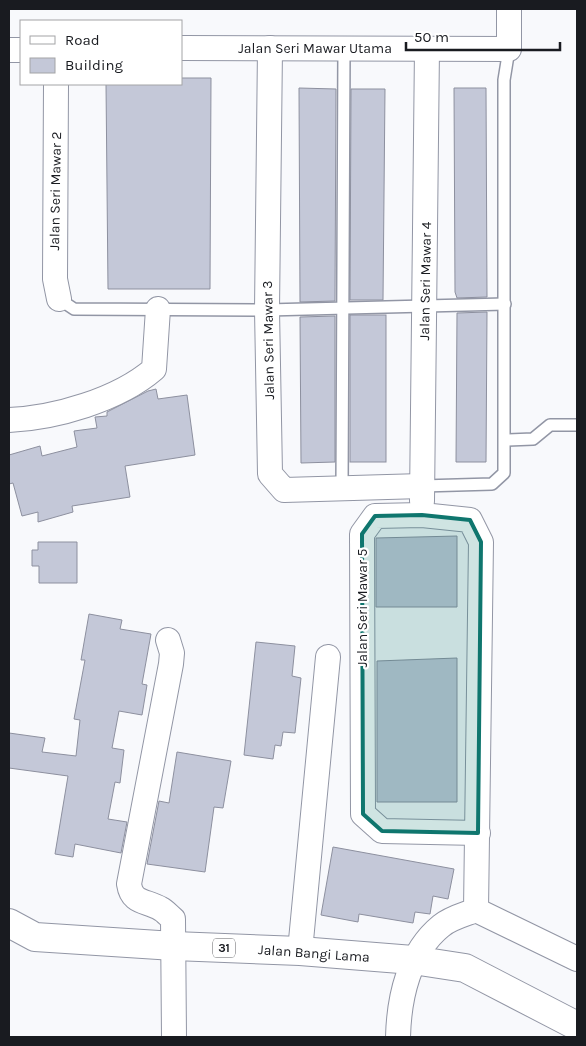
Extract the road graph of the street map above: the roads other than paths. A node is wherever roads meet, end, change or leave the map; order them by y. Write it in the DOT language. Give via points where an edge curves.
graph roads {
  1 [pos="510,9"];
  2 [pos="182,48"];
  3 [pos="270,48"];
  4 [pos="344,48"];
  5 [pos="427,48"];
  6 [pos="509,48"];
  7 [pos="56,85"];
  8 [pos="60,298"];
  9 [pos="504,304"];
  10 [pos="424,305"];
  11 [pos="344,308"];
  12 [pos="158,309"];
  13 [pos="267,310"];
  14 [pos="9,420"];
  15 [pos="577,425"];
  16 [pos="505,440"];
  17 [pos="422,486"];
  18 [pos="342,487"];
  19 [pos="422,515"];
  20 [pos="168,640"];
  21 [pos="328,657"];
  22 [pos="478,833"];
  23 [pos="476,910"];
  24 [pos="9,923"];
  25 [pos="35,937"];
  26 [pos="9,946"];
  27 [pos="174,946"];
  28 [pos="300,951"];
  29 [pos="577,959"];
  30 [pos="413,960"];
  31 [pos="577,1026"];
  32 [pos="174,1037"];
  33 [pos="398,1037"];
  1 -- 6 [label="street"];
  2 -- 3 [label="street, Jalan Seri Mawar Utama"];
  3 -- 4 [label="street, Jalan Seri Mawar Utama"];
  3 -- 13 [label="street, Jalan Seri Mawar 3"];
  4 -- 5 [label="street, Jalan Seri Mawar Utama"];
  4 -- 11 [label="lane"];
  5 -- 6 [label="street, Jalan Seri Mawar Utama"];
  5 -- 10 [label="street, Jalan Seri Mawar 4"];
  6 -- 9 [label="lane" via="504,80"];
  7 -- 8 [label="street, Jalan Seri Mawar 2" via="55,279"];
  8 -- 12 [label="lane" via="74,309"];
  9 -- 10 [label="lane"];
  9 -- 16 [label="lane"];
  10 -- 11 [label="lane"];
  10 -- 17 [label="street, Jalan Seri Mawar 4"];
  11 -- 13 [label="lane"];
  11 -- 18 [label="lane"];
  12 -- 13 [label="lane"];
  12 -- 14 [label="street" via="154,369 140,380 71,410 31,419"];
  13 -- 18 [label="street, Jalan Seri Mawar 3" via="270,474 284,490"];
  15 -- 16 [label="lane" via="550,425 533,439"];
  16 -- 17 [label="lane" via="504,474 492,484"];
  17 -- 18 [label="street, Jalan Seri Mawar 3"];
  17 -- 19 [label="street, Jalan Seri Mawar 4"];
  19 -- 22 [label="street, Jalan Seri Mawar 5" via="470,520 481,542"];
  19 -- 22 [label="street, Jalan Seri Mawar 5" via="375,516 362,534 363,814 382,831"];
  20 -- 27 [label="street" via="171,664 130,893 173,919"];
  21 -- 28 [label="street"];
  22 -- 23 [label="street, Jalan Seri Mawar 5"];
  23 -- 29 [label="street"];
  23 -- 30 [label="street" via="442,925"];
  24 -- 25 [label="main road, Jalan Bangi Lama / 31"];
  25 -- 26 [label="main road"];
  25 -- 27 [label="main road, Jalan Bangi Lama / 31"];
  27 -- 28 [label="main road, Jalan Bangi Lama / 31"];
  27 -- 32 [label="street"];
  28 -- 30 [label="main road, Jalan Bangi Lama / 31"];
  30 -- 31 [label="main road, Jalan Bangi Lama / 31" via="466,968"];
  30 -- 33 [label="street" via="399,1014"];
}
